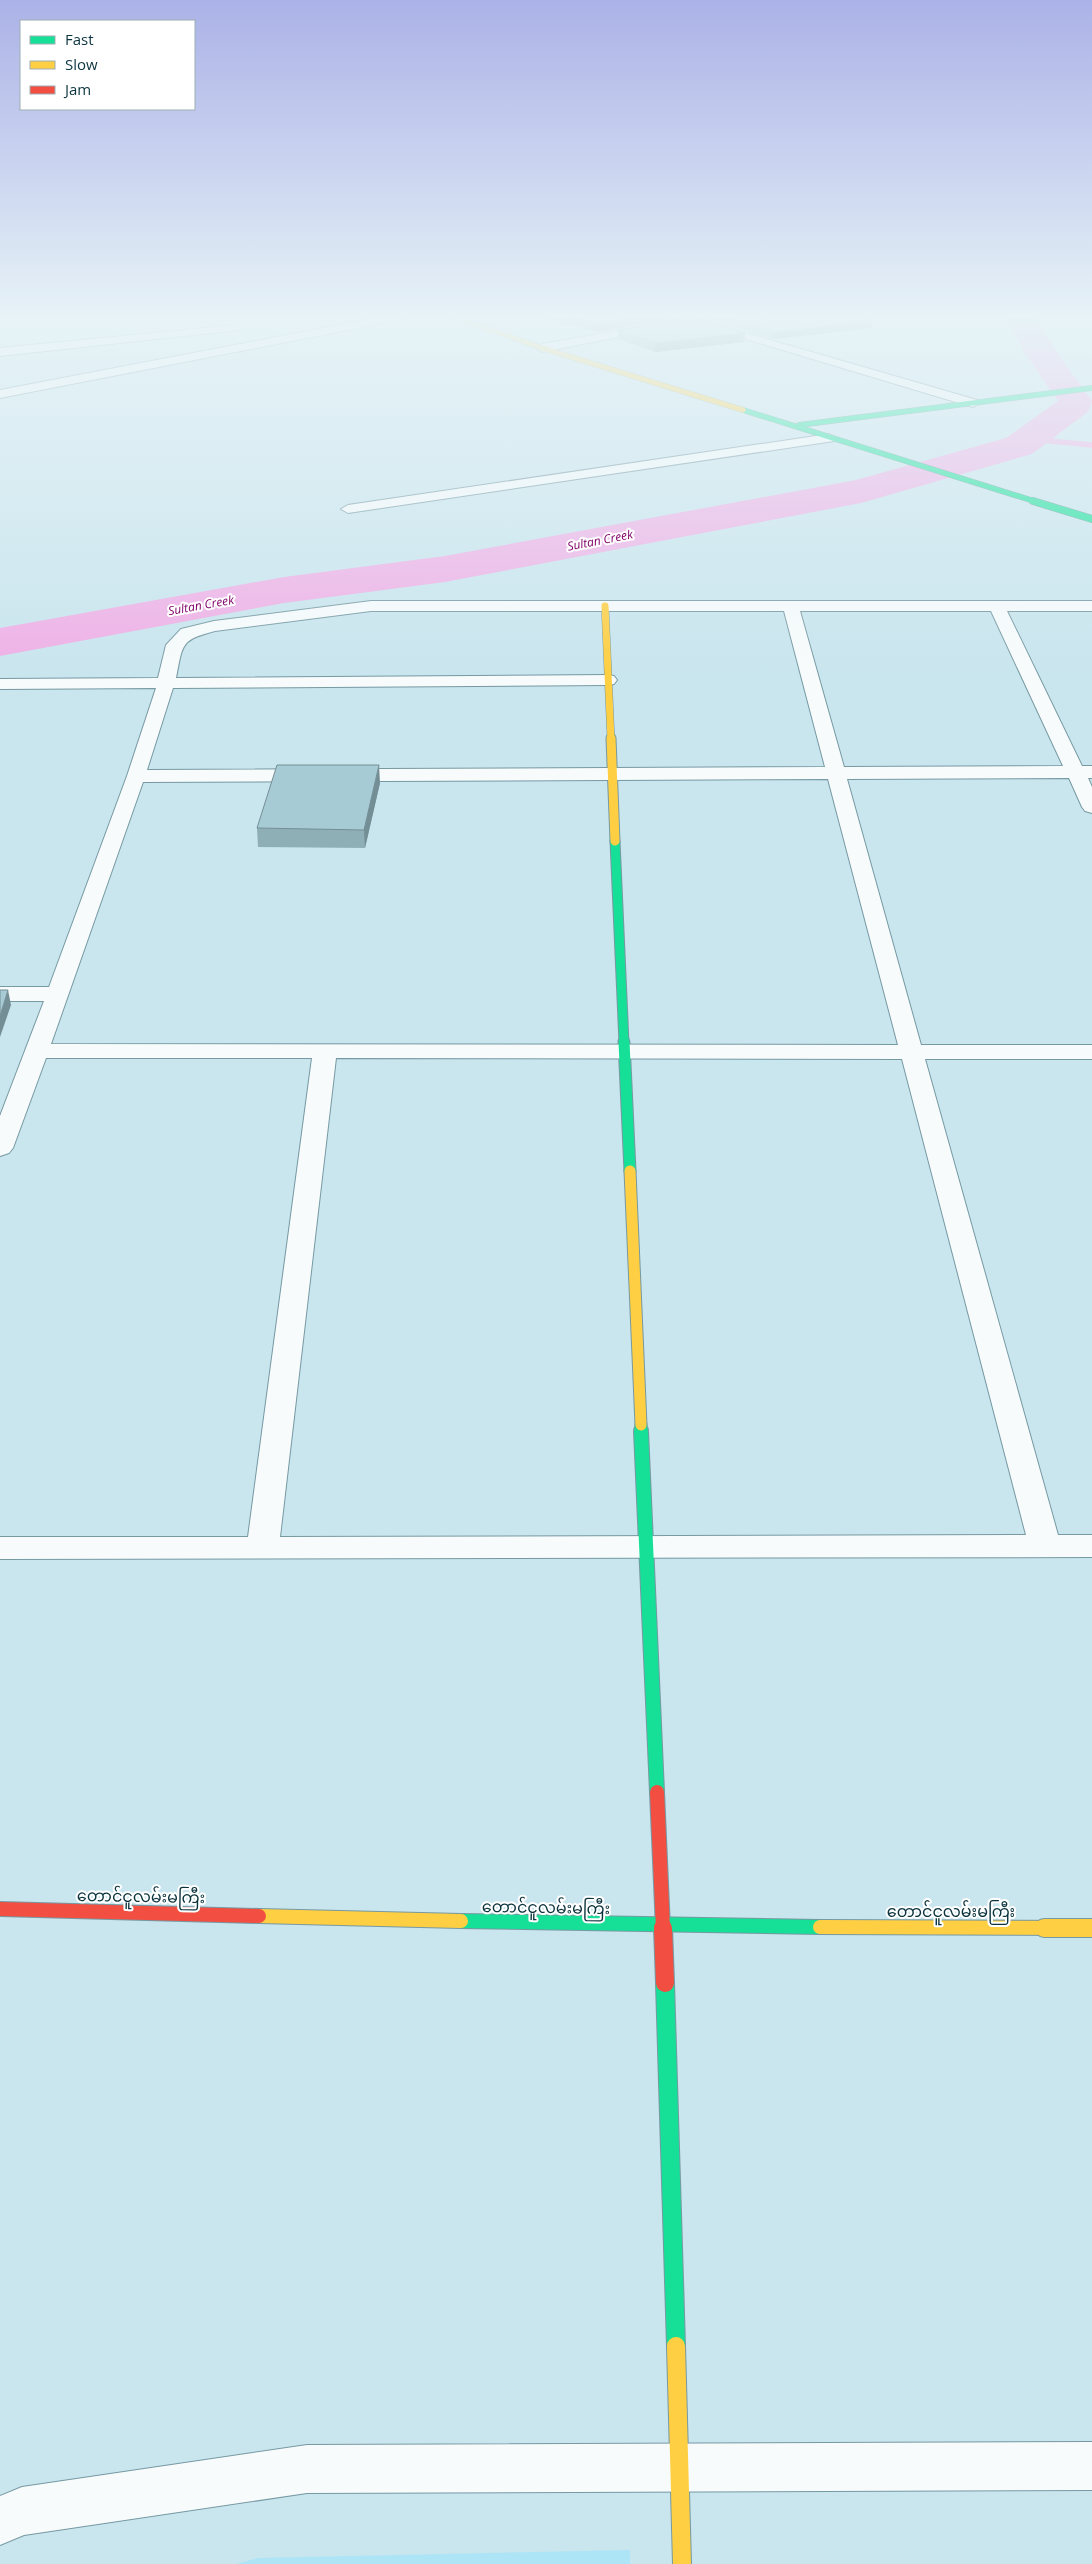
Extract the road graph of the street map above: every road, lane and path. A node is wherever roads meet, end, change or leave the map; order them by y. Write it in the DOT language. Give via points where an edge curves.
graph roads {
  1 [pos="818,435"];
  2 [pos="829,438"];
  3 [pos="348,509"];
  4 [pos="1092,519"];
  5 [pos="605,606"];
  6 [pos="791,606"];
  7 [pos="997,606"];
  8 [pos="1092,606"];
  9 [pos="608,680"];
  10 [pos="166,683"];
  11 [pos="0,684"];
  12 [pos="1084,772"];
  13 [pos="612,774"];
  14 [pos="836,774"];
  15 [pos="136,776"];
  16 [pos="1092,807"];
  17 [pos="0,994"];
  18 [pos="57,994"];
  19 [pos="37,1051"];
  20 [pos="325,1051"];
  21 [pos="624,1051"];
  22 [pos="911,1052"];
  23 [pos="1092,1052"];
  24 [pos="0,1148"];
  25 [pos="1045,1546"];
  26 [pos="1092,1546"];
  27 [pos="263,1547"];
  28 [pos="646,1547"];
  29 [pos="0,1548"];
  30 [pos="0,1909"];
  31 [pos="662,1926"];
  32 [pos="1092,1928"];
  33 [pos="679,2466"];
  34 [pos="1092,2466"];
  35 [pos="0,2521"];
  36 [pos="682,2564"];
  1 -- 2 [label="street"];
  2 -- 3 [label="street"];
  2 -- 4 [label="street"];
  5 -- 6 [label="street"];
  5 -- 9 [label="street"];
  5 -- 10 [label="street" via="371,606 214,626 187,633 174,644"];
  6 -- 7 [label="street"];
  6 -- 14 [label="street"];
  7 -- 8 [label="street"];
  7 -- 12 [label="street"];
  9 -- 10 [label="street"];
  9 -- 13 [label="street"];
  10 -- 11 [label="street"];
  10 -- 15 [label="street"];
  12 -- 14 [label="street"];
  12 -- 16 [label="street"];
  13 -- 14 [label="street"];
  13 -- 15 [label="street"];
  13 -- 21 [label="street"];
  14 -- 22 [label="street"];
  15 -- 18 [label="street"];
  17 -- 18 [label="street"];
  18 -- 19 [label="street"];
  19 -- 20 [label="street"];
  19 -- 24 [label="street"];
  20 -- 21 [label="street"];
  20 -- 27 [label="street"];
  21 -- 22 [label="street"];
  21 -- 28 [label="street"];
  22 -- 23 [label="street"];
  22 -- 25 [label="street"];
  25 -- 26 [label="street"];
  25 -- 28 [label="street"];
  27 -- 28 [label="street"];
  27 -- 29 [label="street"];
  28 -- 31 [label="street"];
  30 -- 31 [label="street, တောင်ငူလမ်းမကြီး"];
  31 -- 32 [label="street, တောင်ငူလမ်းမကြီး"];
  31 -- 33 [label="street"];
  33 -- 34 [label="street"];
  33 -- 35 [label="street" via="307,2469 22,2511"];
  33 -- 36 [label="street"];
}
